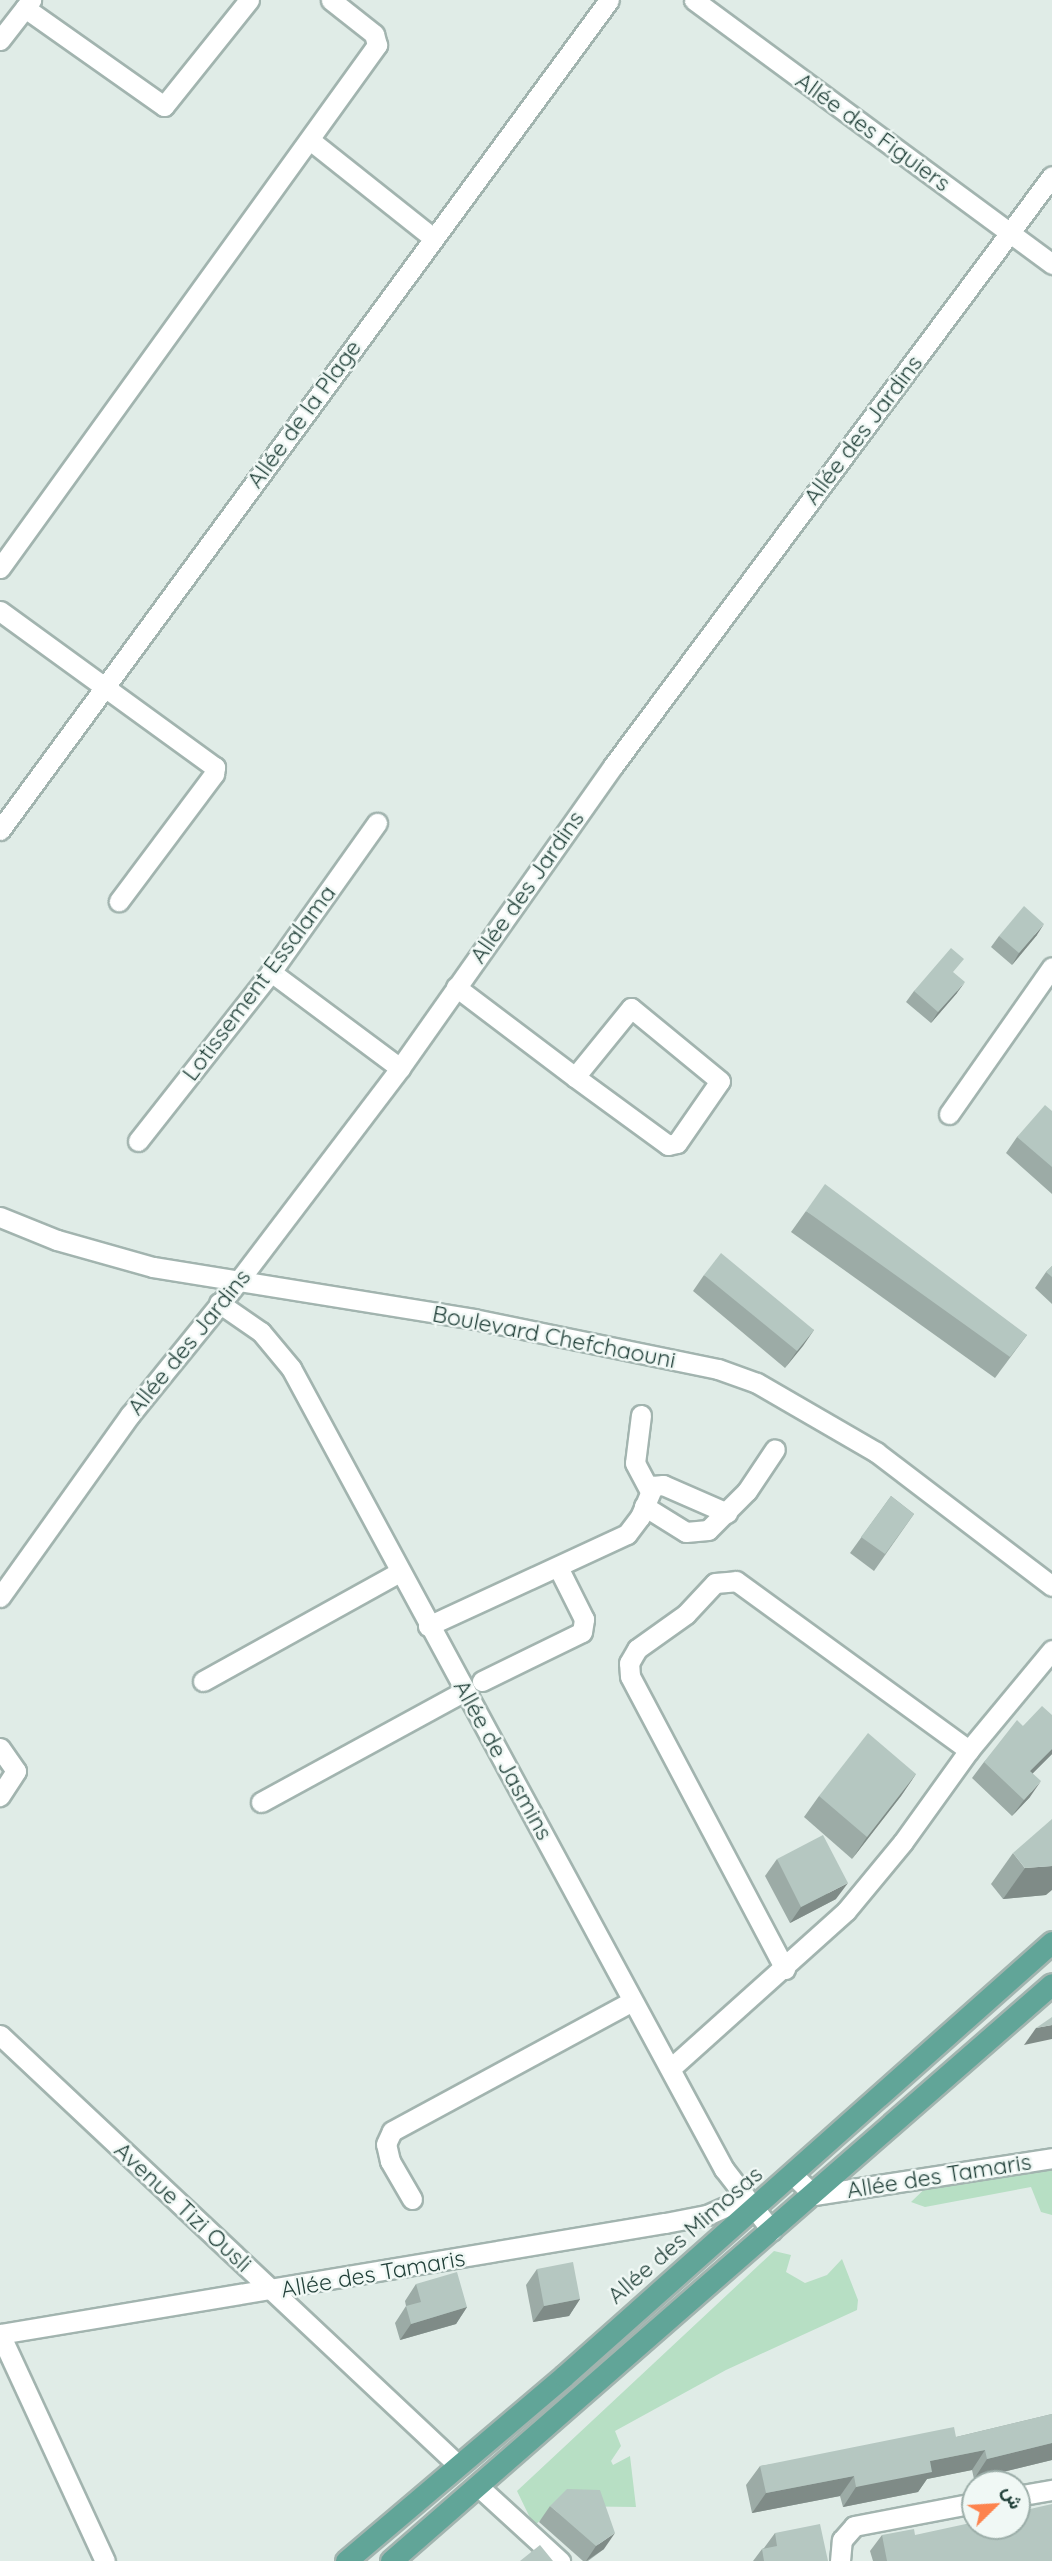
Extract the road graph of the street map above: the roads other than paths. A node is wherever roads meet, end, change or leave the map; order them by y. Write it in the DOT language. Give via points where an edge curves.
graph roads {
  1 [pos="249,0"];
  2 [pos="331,0"];
  3 [pos="609,0"];
  4 [pos="694,0"];
  5 [pos="28,4"];
  6 [pos="0,40"];
  7 [pos="310,140"];
  8 [pos="1052,176"];
  9 [pos="1010,233"];
  10 [pos="433,238"];
  11 [pos="1052,264"];
  12 [pos="0,568"];
  13 [pos="0,611"];
  14 [pos="104,688"];
  15 [pos="377,823"];
  16 [pos="0,830"];
  17 [pos="119,901"];
  18 [pos="1052,967"];
  19 [pos="271,972"];
  20 [pos="456,987"];
  21 [pos="400,1068"];
  22 [pos="575,1077"];
  23 [pos="949,1114"];
  24 [pos="138,1141"];
  25 [pos="0,1217"];
  26 [pos="237,1283"];
  27 [pos="219,1303"];
  28 [pos="641,1415"];
  29 [pos="775,1449"];
  30 [pos="646,1497"];
  31 [pos="727,1513"];
  32 [pos="558,1567"];
  33 [pos="398,1573"];
  34 [pos="1052,1586"];
  35 [pos="0,1597"];
  36 [pos="428,1626"];
  37 [pos="1052,1650"];
  38 [pos="204,1681"];
  39 [pos="482,1681"];
  40 [pos="465,1691"];
  41 [pos="0,1748"];
  42 [pos="969,1750"];
  43 [pos="0,1796"];
  44 [pos="261,1802"];
  45 [pos="1052,1942"];
  46 [pos="785,1969"];
  47 [pos="1052,1984"];
  48 [pos="632,2001"];
  49 [pos="0,2035"];
  50 [pos="671,2067"];
  51 [pos="1052,2158"];
  52 [pos="793,2175"];
  53 [pos="814,2195"];
  54 [pos="412,2199"];
  55 [pos="748,2204"];
  56 [pos="772,2231"];
  57 [pos="273,2291"];
  58 [pos="0,2334"];
  59 [pos="458,2465"];
  60 [pos="479,2487"];
  61 [pos="1052,2490"];
  62 [pos="1031,2494"];
  63 [pos="961,2506"];
  64 [pos="105,2561"];
  65 [pos="346,2561"];
  66 [pos="391,2561"];
  67 [pos="560,2561"];
  68 [pos="840,2561"];
  1 -- 5 [label="street" via="164,106"];
  2 -- 7 [label="street" via="374,34 377,45"];
  3 -- 10 [label="street, Allée de la Plage"];
  4 -- 9 [label="street, Allée des Figuiers"];
  5 -- 6 [label="street"];
  7 -- 10 [label="street"];
  7 -- 12 [label="street"];
  8 -- 9 [label="street, Allée des Jardins"];
  9 -- 11 [label="street, Allée des Figuiers"];
  9 -- 20 [label="street, Allée des Jardins" via="613,766"];
  10 -- 14 [label="street, Allée de la Plage"];
  13 -- 14 [label="street"];
  14 -- 16 [label="street, Allée de la Plage"];
  14 -- 17 [label="street" via="215,766 214,775"];
  15 -- 19 [label="street, Lotissement Essalama"];
  18 -- 23 [label="street"];
  19 -- 21 [label="street"];
  19 -- 24 [label="street, Lotissement Essalama"];
  20 -- 21 [label="street, Allée des Jardins"];
  20 -- 22 [label="street"];
  21 -- 26 [label="street, Allée des Jardins"];
  22 -- 22 [label="street" via="673,1146 720,1081 631,1008"];
  25 -- 26 [label="street, Boulevard Chefchaouni" via="57,1240 153,1267"];
  26 -- 27 [label="street, Allée des Jardins"];
  26 -- 34 [label="street, Boulevard Chefchaouni" via="474,1319 718,1369 757,1383 876,1452"];
  27 -- 33 [label="street, Allée de Jasmins" via="261,1332 291,1368"];
  27 -- 35 [label="street, Allée des Jardins" via="130,1415"];
  28 -- 30 [label="street" via="635,1463"];
  29 -- 31 [label="street"];
  30 -- 31 [label="street" via="663,1485"];
  30 -- 31 [label="street" via="680,1530 694,1533 714,1527"];
  30 -- 32 [label="street" via="627,1534"];
  32 -- 36 [label="street"];
  32 -- 39 [label="street" via="584,1619 582,1632"];
  33 -- 36 [label="street, Allée de Jasmins"];
  33 -- 38 [label="street"];
  36 -- 40 [label="street, Allée de Jasmins"];
  37 -- 42 [label="street"];
  40 -- 44 [label="street"];
  40 -- 48 [label="street, Allée de Jasmins"];
  41 -- 43 [label="street" via="16,1771"];
  42 -- 46 [label="street" via="864,1892"];
  42 -- 46 [label="street" via="736,1581 715,1583 686,1614 637,1649 629,1663 630,1676"];
  45 -- 52 [label="main road, Allée des Mimosas"];
  46 -- 50 [label="street"];
  47 -- 53 [label="main road"];
  48 -- 50 [label="street, Allée de Jasmins"];
  48 -- 54 [label="street" via="392,2131 386,2144 390,2161"];
  49 -- 57 [label="street, Avenue Tizi Ousli"];
  50 -- 55 [label="street, Allée de Jasmins"];
  51 -- 53 [label="street, Allée des Tamaris"];
  52 -- 53 [label="street, Allée des Tamaris"];
  52 -- 55 [label="main road, Allée des Mimosas"];
  53 -- 56 [label="main road"];
  55 -- 56 [label="street, Allée de Jasmins"];
  55 -- 57 [label="street, Allée des Tamaris" via="665,2224"];
  55 -- 59 [label="main road, Allée des Mimosas"];
  56 -- 60 [label="main road"];
  57 -- 58 [label="street, Allée des Tamaris"];
  57 -- 59 [label="street, Avenue Tizi Ousli"];
  58 -- 64 [label="street"];
  59 -- 65 [label="main road, Allée des Mimosas"];
  60 -- 66 [label="main road"];
  60 -- 67 [label="street"];
  61 -- 62 [label="street"];
  63 -- 68 [label="street" via="854,2526 842,2540"];
}
